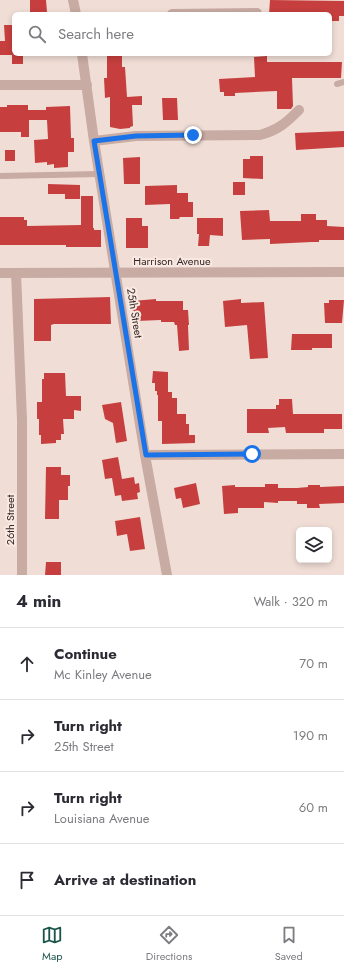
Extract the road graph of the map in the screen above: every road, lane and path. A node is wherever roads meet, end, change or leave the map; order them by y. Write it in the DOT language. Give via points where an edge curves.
graph roads {
  1 [pos="73,0"];
  2 [pos="76,12"];
  3 [pos="82,56"];
  4 [pos="344,82"];
  5 [pos="338,84"];
  6 [pos="0,85"];
  7 [pos="87,85"];
  8 [pos="299,110"];
  9 [pos="94,141"];
  10 [pos="100,174"];
  11 [pos="0,176"];
  12 [pos="344,272"];
  13 [pos="0,273"];
  14 [pos="16,273"];
  15 [pos="116,273"];
  16 [pos="344,454"];
  17 [pos="146,455"];
  18 [pos="22,575"];
  19 [pos="167,575"];
  1 -- 2 [label="street"];
  3 -- 7 [label="street, 25th Street"];
  4 -- 5 [label="lane"];
  6 -- 7 [label="street"];
  7 -- 9 [label="street, 25th Street"];
  8 -- 9 [label="street" via="273,131 260,135 136,136"];
  9 -- 10 [label="street, 25th Street"];
  10 -- 11 [label="lane"];
  10 -- 15 [label="street, 25th Street"];
  12 -- 15 [label="street, Harrison Avenue"];
  13 -- 14 [label="street, Harrison Avenue"];
  14 -- 15 [label="street, Harrison Avenue"];
  14 -- 18 [label="street, 26th Street" via="22,420"];
  15 -- 17 [label="street, 25th Street"];
  16 -- 17 [label="street"];
  17 -- 19 [label="street, 25th Street"];
}
